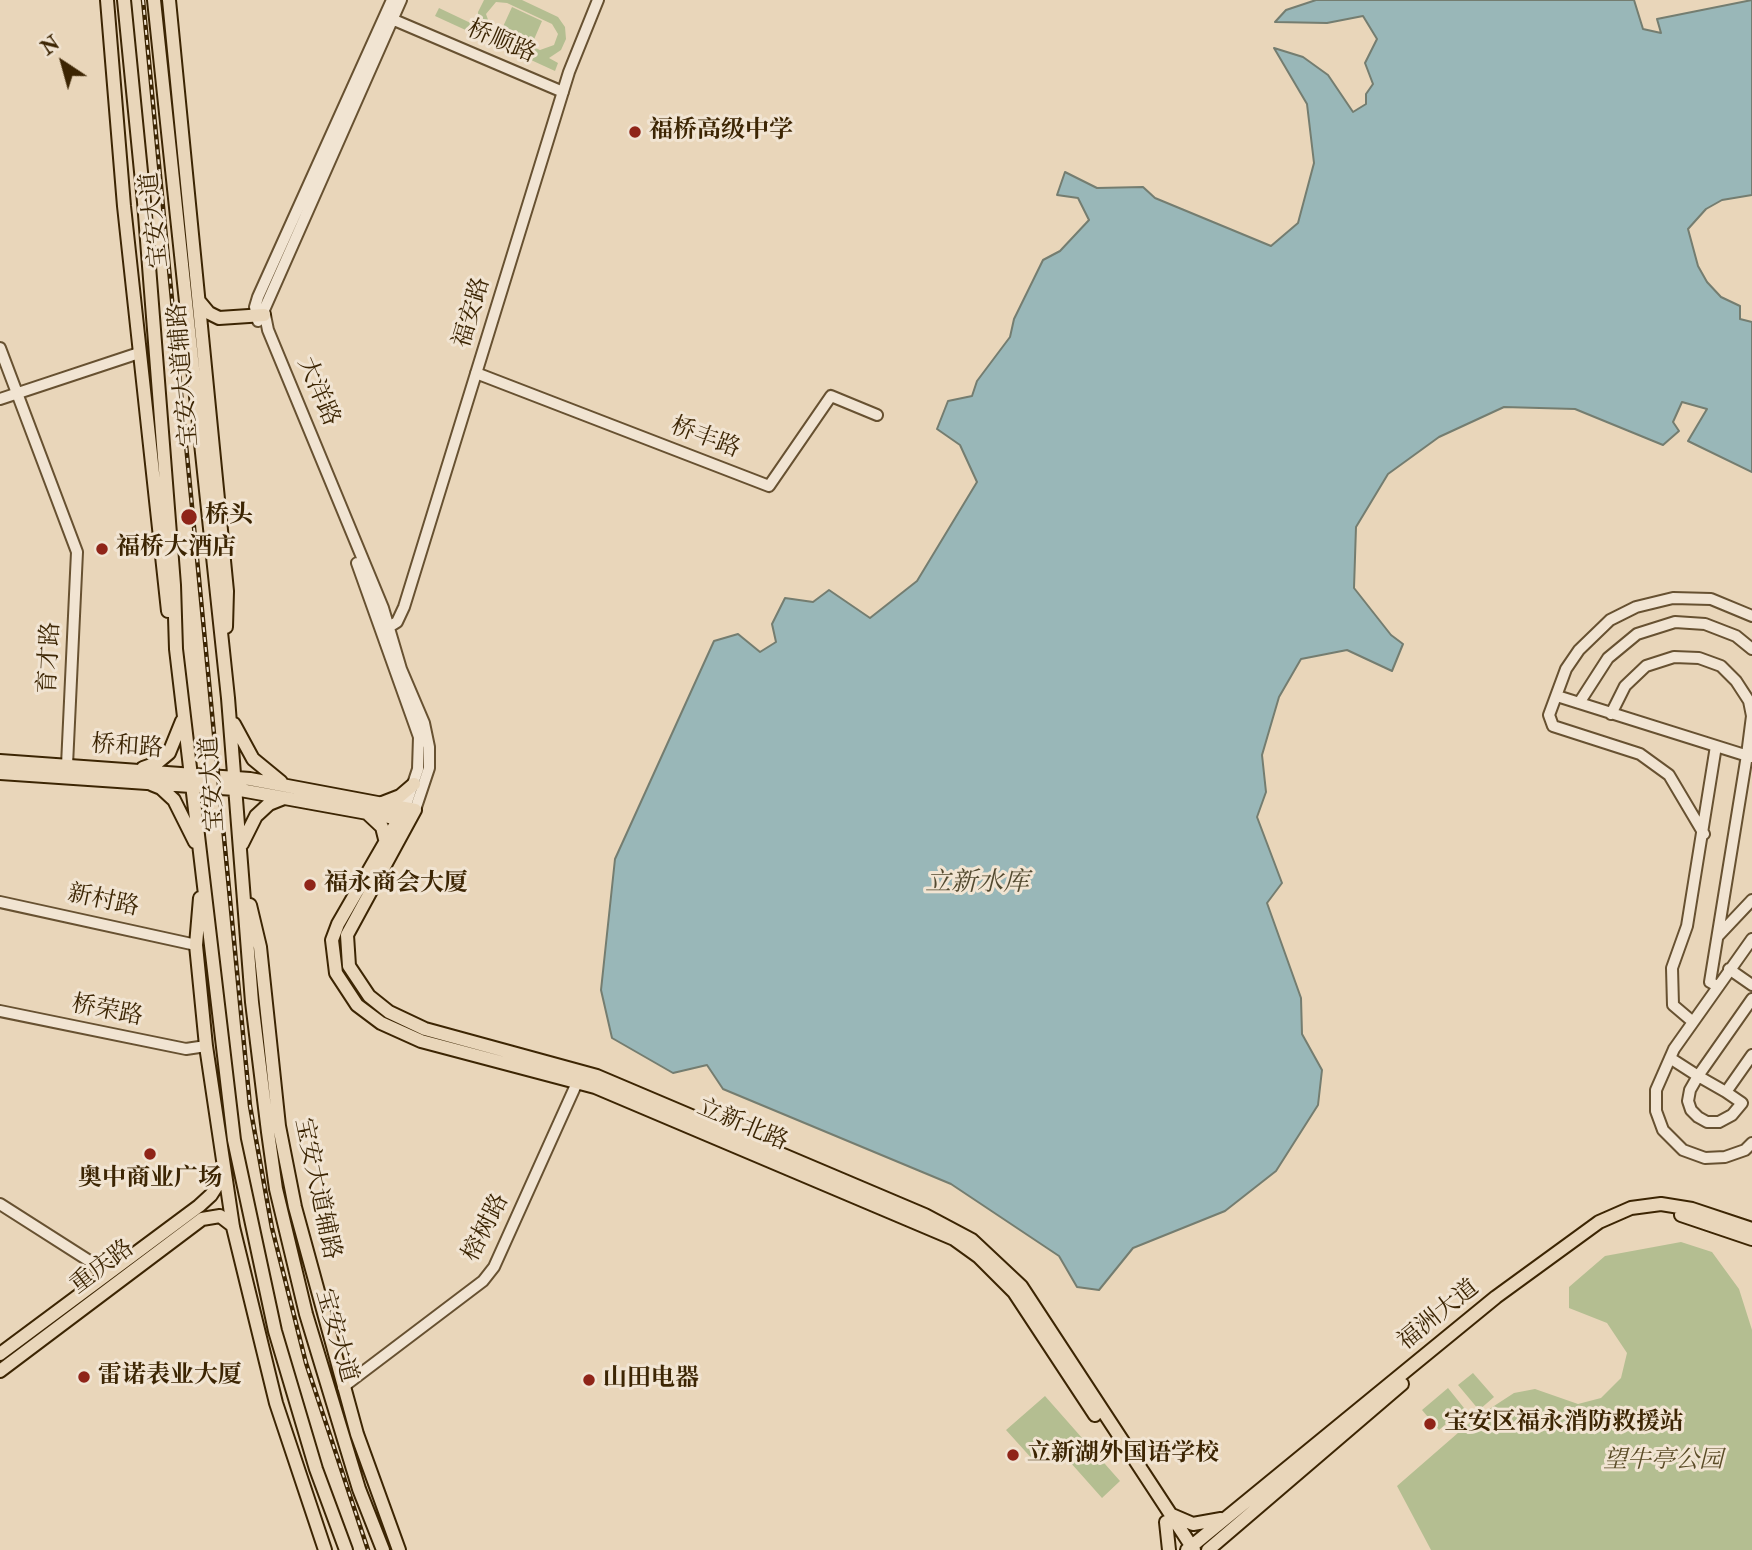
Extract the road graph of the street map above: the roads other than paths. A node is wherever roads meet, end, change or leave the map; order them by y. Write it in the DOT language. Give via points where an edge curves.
graph roads {
  1 [pos="107,0"];
  2 [pos="124,0"];
  3 [pos="154,0"];
  4 [pos="169,0"];
  5 [pos="392,0"];
  6 [pos="401,0"];
  7 [pos="598,0"];
  8 [pos="388,18"];
  9 [pos="563,92"];
  10 [pos="199,301"];
  11 [pos="261,317"];
  12 [pos="203,339"];
  13 [pos="0,348"];
  14 [pos="139,353"];
  15 [pos="476,373"];
  16 [pos="16,393"];
  17 [pos="0,400"];
  18 [pos="877,415"];
  19 [pos="1752,615"];
  20 [pos="385,629"];
  21 [pos="176,649"];
  22 [pos="1752,649"];
  23 [pos="224,663"];
  24 [pos="1557,696"];
  25 [pos="228,698"];
  26 [pos="1579,703"];
  27 [pos="184,714"];
  28 [pos="1611,714"];
  29 [pos="1716,746"];
  30 [pos="1749,756"];
  31 [pos="0,761"];
  32 [pos="67,765"];
  33 [pos="0,773"];
  34 [pos="135,775"];
  35 [pos="192,779"];
  36 [pos="234,783"];
  37 [pos="414,784"];
  38 [pos="289,792"];
  39 [pos="377,803"];
  40 [pos="366,812"];
  41 [pos="408,814"];
  42 [pos="1704,834"];
  43 [pos="386,843"];
  44 [pos="240,851"];
  45 [pos="200,855"];
  46 [pos="242,869"];
  47 [pos="201,870"];
  48 [pos="1752,900"];
  49 [pos="0,902"];
  50 [pos="1717,937"];
  51 [pos="196,945"];
  52 [pos="1750,947"];
  53 [pos="1729,969"];
  54 [pos="1752,985"];
  55 [pos="1717,986"];
  56 [pos="1752,999"];
  57 [pos="0,1012"];
  58 [pos="1693,1022"];
  59 [pos="206,1046"];
  60 [pos="1752,1055"];
  61 [pos="1670,1058"];
  62 [pos="580,1076"];
  63 [pos="1698,1076"];
  64 [pos="1726,1092"];
  65 [pos="1742,1103"];
  66 [pos="1752,1111"];
  67 [pos="1752,1143"];
  68 [pos="223,1176"];
  69 [pos="0,1204"];
  70 [pos="233,1227"];
  71 [pos="1752,1233"];
  72 [pos="155,1246"];
  73 [pos="105,1276"];
  74 [pos="0,1354"];
  75 [pos="0,1371"];
  76 [pos="343,1387"];
  77 [pos="316,1469"];
  78 [pos="1231,1514"];
  79 [pos="1167,1516"];
  80 [pos="1232,1529"];
  81 [pos="323,1545"];
  82 [pos="1189,1549"];
  83 [pos="346,1550"];
  84 [pos="383,1550"];
  85 [pos="399,1550"];
  86 [pos="1169,1550"];
  87 [pos="1208,1550"];
  88 [pos="1220,1550"];
  1 -- 14 [label="main road, 宝安大道辅路"];
  2 -- 21 [label="main road, 宝安大道" via="144,201"];
  3 -- 23 [label="main road, 宝安大道"];
  4 -- 10 [label="main road, 宝安大道辅路"];
  5 -- 8 [label="street"];
  6 -- 8 [label="street"];
  7 -- 9 [label="street, 福安路"];
  8 -- 9 [label="street, 桥顺路"];
  8 -- 11 [label="street" via="258,297"];
  9 -- 15 [label="street, 福安路"];
  10 -- 11 [label="main road" via="219,318"];
  10 -- 12 [label="main road, 宝安大道辅路"];
  11 -- 12 [label="main road" via="218,326"];
  11 -- 20 [label="street, 大洋路"];
  12 -- 23 [label="main road, 宝安大道辅路" via="227,591"];
  13 -- 16 [label="street"];
  14 -- 16 [label="street"];
  14 -- 21 [label="main road, 宝安大道辅路" via="163,586"];
  15 -- 18 [label="street, 桥丰路" via="769,486 831,396"];
  15 -- 20 [label="street, 福安路" via="404,607 400,618"];
  16 -- 17 [label="street"];
  16 -- 32 [label="street, 育才路" via="77,552"];
  19 -- 24 [label="street" via="1711,599 1673,598 1636,607 1610,620 1579,650 1566,669"];
  20 -- 37 [label="street, 大洋路" via="419,737"];
  20 -- 41 [label="street, 大洋路" via="428,739 428,774"];
  21 -- 27 [label="main road, 宝安大道"];
  22 -- 26 [label="street" via="1736,636 1705,624 1675,622 1637,634 1608,658"];
  23 -- 25 [label="main road, 宝安大道"];
  24 -- 26 [label="street"];
  24 -- 42 [label="street" via="1549,715 1553,726 1640,754 1669,775"];
  25 -- 36 [label="main road, 宝安大道"];
  25 -- 38 [label="main road" via="236,731 248,752"];
  26 -- 28 [label="street"];
  27 -- 34 [label="main road" via="169,753"];
  27 -- 35 [label="main road, 宝安大道"];
  28 -- 29 [label="street"];
  28 -- 30 [label="street" via="1625,686 1646,666 1674,657 1699,658 1721,666 1749,701"];
  29 -- 30 [label="street"];
  29 -- 42 [label="street"];
  30 -- 50 [label="street"];
  31 -- 32 [label="main road, 桥和路"];
  32 -- 34 [label="main road, 桥和路"];
  33 -- 34 [label="main road, 桥和路"];
  34 -- 35 [label="main road, 桥和路"];
  34 -- 45 [label="main road" via="169,794"];
  35 -- 36 [label="main road, 桥和路"];
  35 -- 45 [label="main road, 宝安大道"];
  36 -- 38 [label="main road, 桥和路"];
  36 -- 44 [label="main road, 宝安大道"];
  37 -- 39 [label="main road" via="400,796"];
  37 -- 41 [label="street, 大洋路"];
  38 -- 39 [label="main road, 桥和路"];
  38 -- 40 [label="main road, 桥和路"];
  38 -- 44 [label="main road" via="256,816"];
  39 -- 41 [label="main road, 桥和路"];
  40 -- 41 [label="main road, 桥和路"];
  40 -- 43 [label="main road" via="382,827"];
  41 -- 43 [label="main road, 立新北路"];
  41 -- 62 [label="main road, 立新北路" via="347,934 349,966 362,989 389,1012 425,1029"];
  42 -- 58 [label="street" via="1687,926 1672,968 1673,1005"];
  43 -- 62 [label="main road, 立新北路" via="332,940 336,973 352,1001 381,1023 421,1041"];
  44 -- 46 [label="main road, 宝安大道"];
  45 -- 47 [label="main road, 宝安大道"];
  46 -- 76 [label="main road, 宝安大道辅路" via="260,947 273,1084 295,1207"];
  46 -- 84 [label="main road, 宝安大道" via="260,1079 276,1189 335,1414"];
  47 -- 51 [label="main road"];
  47 -- 77 [label="main road, 宝安大道" via="237,1151 275,1331"];
  48 -- 50 [label="street"];
  49 -- 51 [label="street, 新村路"];
  50 -- 55 [label="street" via="1710,982"];
  51 -- 59 [label="main road"];
  52 -- 53 [label="street"];
  53 -- 54 [label="street"];
  53 -- 55 [label="street"];
  55 -- 58 [label="street"];
  56 -- 63 [label="street"];
  57 -- 59 [label="street, 桥荣路" via="186,1049"];
  58 -- 61 [label="street"];
  59 -- 68 [label="main road"];
  60 -- 64 [label="street"];
  61 -- 63 [label="street"];
  61 -- 67 [label="street" via="1656,1090 1656,1111 1664,1130 1683,1150 1704,1158 1735,1153"];
  62 -- 76 [label="street, 榕树路" via="494,1267 483,1281"];
  62 -- 79 [label="main road, 立新北路" via="925,1215 985,1250 1021,1286"];
  63 -- 64 [label="street"];
  63 -- 65 [label="street" via="1688,1101 1698,1117 1719,1122"];
  64 -- 65 [label="street"];
  65 -- 66 [label="street"];
  68 -- 70 [label="main road"];
  68 -- 72 [label="main road, 重庆路" via="205,1201"];
  69 -- 73 [label="street" via="71,1248"];
  70 -- 72 [label="main road, 重庆路" via="220,1216 207,1217"];
  70 -- 81 [label="main road" via="276,1404"];
  71 -- 78 [label="main road, 福洲大道" via="1692,1209 1661,1204 1632,1208 1599,1222 1496,1297"];
  71 -- 80 [label="main road, 福洲大道" via="1661,1211 1633,1215 1601,1229 1476,1322"];
  72 -- 73 [label="main road, 重庆路"];
  72 -- 75 [label="main road, 重庆路"];
  73 -- 74 [label="main road, 重庆路"];
  76 -- 85 [label="main road, 宝安大道辅路"];
  77 -- 81 [label="main road"];
  77 -- 83 [label="main road, 宝安大道"];
  78 -- 79 [label="main road" via="1193,1524"];
  78 -- 82 [label="main road, 福洲大道"];
  79 -- 82 [label="main road, 立新北路"];
  79 -- 86 [label="main road"];
  80 -- 87 [label="main road, 福洲大道"];
  80 -- 88 [label="main road"];
}
